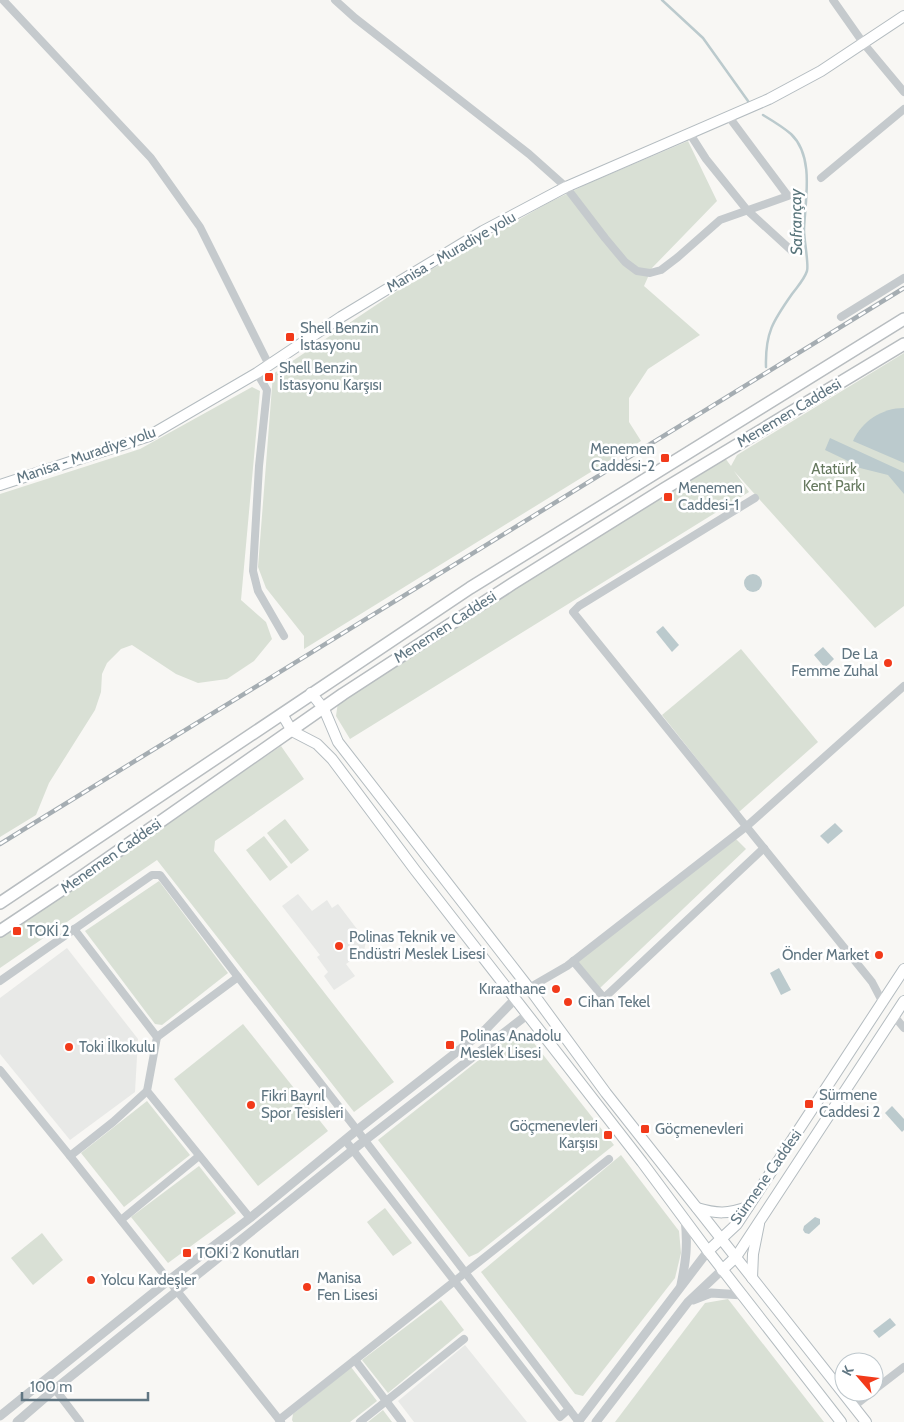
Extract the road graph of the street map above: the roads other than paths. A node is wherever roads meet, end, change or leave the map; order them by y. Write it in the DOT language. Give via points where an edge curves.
graph roads {
  1 [pos="3,0"];
  2 [pos="335,0"];
  3 [pos="833,0"];
  4 [pos="904,16"];
  5 [pos="864,44"];
  6 [pos="904,92"];
  7 [pos="904,109"];
  8 [pos="730,117"];
  9 [pos="690,134"];
  10 [pos="821,178"];
  11 [pos="566,186"];
  12 [pos="747,210"];
  13 [pos="792,251"];
  14 [pos="904,278"];
  15 [pos="841,317"];
  16 [pos="904,319"];
  17 [pos="904,344"];
  18 [pos="269,364"];
  19 [pos="257,373"];
  20 [pos="0,485"];
  21 [pos="755,498"];
  22 [pos="284,636"];
  23 [pos="904,686"];
  24 [pos="311,693"];
  25 [pos="324,709"];
  26 [pos="282,714"];
  27 [pos="292,731"];
  28 [pos="747,826"];
  29 [pos="764,848"];
  30 [pos="0,902"];
  31 [pos="74,930"];
  32 [pos="0,931"];
  33 [pos="573,961"];
  34 [pos="904,969"];
  35 [pos="238,977"];
  36 [pos="0,981"];
  37 [pos="529,988"];
  38 [pos="515,998"];
  39 [pos="904,1001"];
  40 [pos="883,1003"];
  41 [pos="541,1005"];
  42 [pos="527,1015"];
  43 [pos="894,1016"];
  44 [pos="904,1028"];
  45 [pos="158,1037"];
  46 [pos="0,1070"];
  47 [pos="147,1091"];
  48 [pos="357,1130"];
  49 [pos="345,1140"];
  50 [pos="364,1141"];
  51 [pos="353,1151"];
  52 [pos="70,1156"];
  53 [pos="198,1156"];
  54 [pos="609,1159"];
  55 [pos="748,1207"];
  56 [pos="696,1208"];
  57 [pos="250,1218"];
  58 [pos="760,1218"];
  59 [pos="685,1219"];
  60 [pos="121,1220"];
  61 [pos="720,1238"];
  62 [pos="708,1252"];
  63 [pos="736,1257"];
  64 [pos="722,1270"];
  65 [pos="464,1272"];
  66 [pos="752,1278"];
  67 [pos="169,1280"];
  68 [pos="454,1281"];
  69 [pos="680,1290"];
  70 [pos="177,1291"];
  71 [pos="743,1295"];
  72 [pos="688,1302"];
  73 [pos="464,1339"];
  74 [pos="355,1360"];
  75 [pos="904,1367"];
  76 [pos="884,1382"];
  77 [pos="55,1389"];
  78 [pos="386,1401"];
  79 [pos="859,1402"];
  80 [pos="854,1406"];
  81 [pos="569,1410"];
  82 [pos="0,1416"];
  83 [pos="280,1421"];
  84 [pos="578,1421"];
  85 [pos="17,1422"];
  86 [pos="80,1422"];
  87 [pos="360,1422"];
  88 [pos="402,1422"];
  89 [pos="596,1422"];
  90 [pos="841,1422"];
  91 [pos="866,1422"];
  1 -- 18 [label="street" via="151,158 200,227"];
  2 -- 11 [label="street"];
  3 -- 5 [label="street"];
  4 -- 5 [label="main road, Manisa - Muradiye yolu"];
  5 -- 6 [label="street"];
  5 -- 8 [label="main road, Manisa - Muradiye yolu" via="822,71"];
  7 -- 10 [label="street"];
  8 -- 9 [label="main road, Manisa - Muradiye yolu"];
  8 -- 12 [label="street" via="788,196"];
  9 -- 11 [label="main road, Manisa - Muradiye yolu"];
  9 -- 12 [label="street"];
  11 -- 12 [label="street" via="625,262 637,271 650,273 662,270 720,220"];
  11 -- 18 [label="main road, Manisa - Muradiye yolu" via="483,231"];
  12 -- 13 [label="street"];
  14 -- 15 [label="street"];
  16 -- 24 [label="main road, Menemen Caddesi" via="470,588"];
  17 -- 25 [label="main road, Menemen Caddesi" via="512,584"];
  18 -- 19 [label="main road, Manisa - Muradiye yolu"];
  19 -- 20 [label="main road, Manisa - Muradiye yolu" via="149,436"];
  19 -- 22 [label="street" via="267,390 253,570 258,591"];
  21 -- 28 [label="street" via="573,612"];
  23 -- 28 [label="street"];
  24 -- 25 [label="main road"];
  24 -- 26 [label="main road, Menemen Caddesi"];
  25 -- 27 [label="main road, Menemen Caddesi"];
  25 -- 37 [label="main road" via="338,742"];
  26 -- 27 [label="main road"];
  26 -- 30 [label="main road, Menemen Caddesi"];
  27 -- 32 [label="main road, Menemen Caddesi" via="47,902"];
  27 -- 38 [label="main road" via="317,744 332,759"];
  28 -- 29 [label="street"];
  28 -- 33 [label="street"];
  29 -- 33 [label="street" via="604,998"];
  29 -- 40 [label="street" via="872,982"];
  31 -- 35 [label="street" via="152,875 160,875"];
  31 -- 36 [label="street"];
  31 -- 45 [label="street"];
  33 -- 37 [label="street"];
  34 -- 40 [label="main road, Sürmene Caddesi"];
  35 -- 45 [label="street"];
  35 -- 48 [label="street"];
  37 -- 38 [label="main road"];
  37 -- 41 [label="main road"];
  38 -- 42 [label="main road"];
  38 -- 48 [label="street" via="486,1029"];
  39 -- 43 [label="main road, Sürmene Caddesi"];
  40 -- 43 [label="main road"];
  40 -- 55 [label="main road, Sürmene Caddesi"];
  41 -- 42 [label="main road"];
  41 -- 56 [label="main road"];
  42 -- 50 [label="street"];
  42 -- 59 [label="main road"];
  43 -- 44 [label="street"];
  43 -- 58 [label="main road, Sürmene Caddesi"];
  45 -- 47 [label="street"];
  46 -- 52 [label="street"];
  47 -- 52 [label="street"];
  47 -- 53 [label="street"];
  48 -- 49 [label="street"];
  48 -- 50 [label="street"];
  49 -- 51 [label="street"];
  49 -- 57 [label="street"];
  50 -- 51 [label="street"];
  50 -- 65 [label="street"];
  51 -- 68 [label="street"];
  51 -- 70 [label="street"];
  52 -- 60 [label="street"];
  53 -- 57 [label="street"];
  53 -- 60 [label="street"];
  54 -- 65 [label="street"];
  55 -- 56 [label="main road" via="714,1213"];
  55 -- 61 [label="main road, Sürmene Caddesi" via="737,1224"];
  56 -- 61 [label="main road"];
  57 -- 67 [label="street"];
  58 -- 63 [label="main road, Sürmene Caddesi"];
  58 -- 66 [label="main road"];
  59 -- 62 [label="main road"];
  59 -- 69 [label="street" via="687,1256"];
  60 -- 67 [label="street"];
  61 -- 62 [label="main road, Sürmene Caddesi"];
  61 -- 63 [label="main road"];
  62 -- 64 [label="main road"];
  62 -- 69 [label="street, Sürmene Caddesi"];
  63 -- 64 [label="main road, Sürmene Caddesi"];
  63 -- 66 [label="main road"];
  64 -- 71 [label="main road"];
  64 -- 72 [label="street, Sürmene Caddesi"];
  65 -- 68 [label="street"];
  65 -- 81 [label="street"];
  66 -- 80 [label="main road"];
  67 -- 70 [label="street"];
  67 -- 82 [label="street"];
  68 -- 74 [label="street"];
  68 -- 81 [label="street" via="560,1417"];
  69 -- 84 [label="street, Sürmene Caddesi"];
  70 -- 77 [label="street"];
  70 -- 83 [label="street"];
  71 -- 72 [label="street" via="711,1294"];
  71 -- 90 [label="main road"];
  72 -- 89 [label="street, Sürmene Caddesi"];
  73 -- 78 [label="street"];
  74 -- 78 [label="street"];
  74 -- 83 [label="street"];
  75 -- 76 [label="street"];
  77 -- 85 [label="street"];
  77 -- 86 [label="street"];
  78 -- 87 [label="street"];
  78 -- 88 [label="street"];
  79 -- 80 [label="street"];
  80 -- 91 [label="main road"];
  81 -- 84 [label="street"];
}
